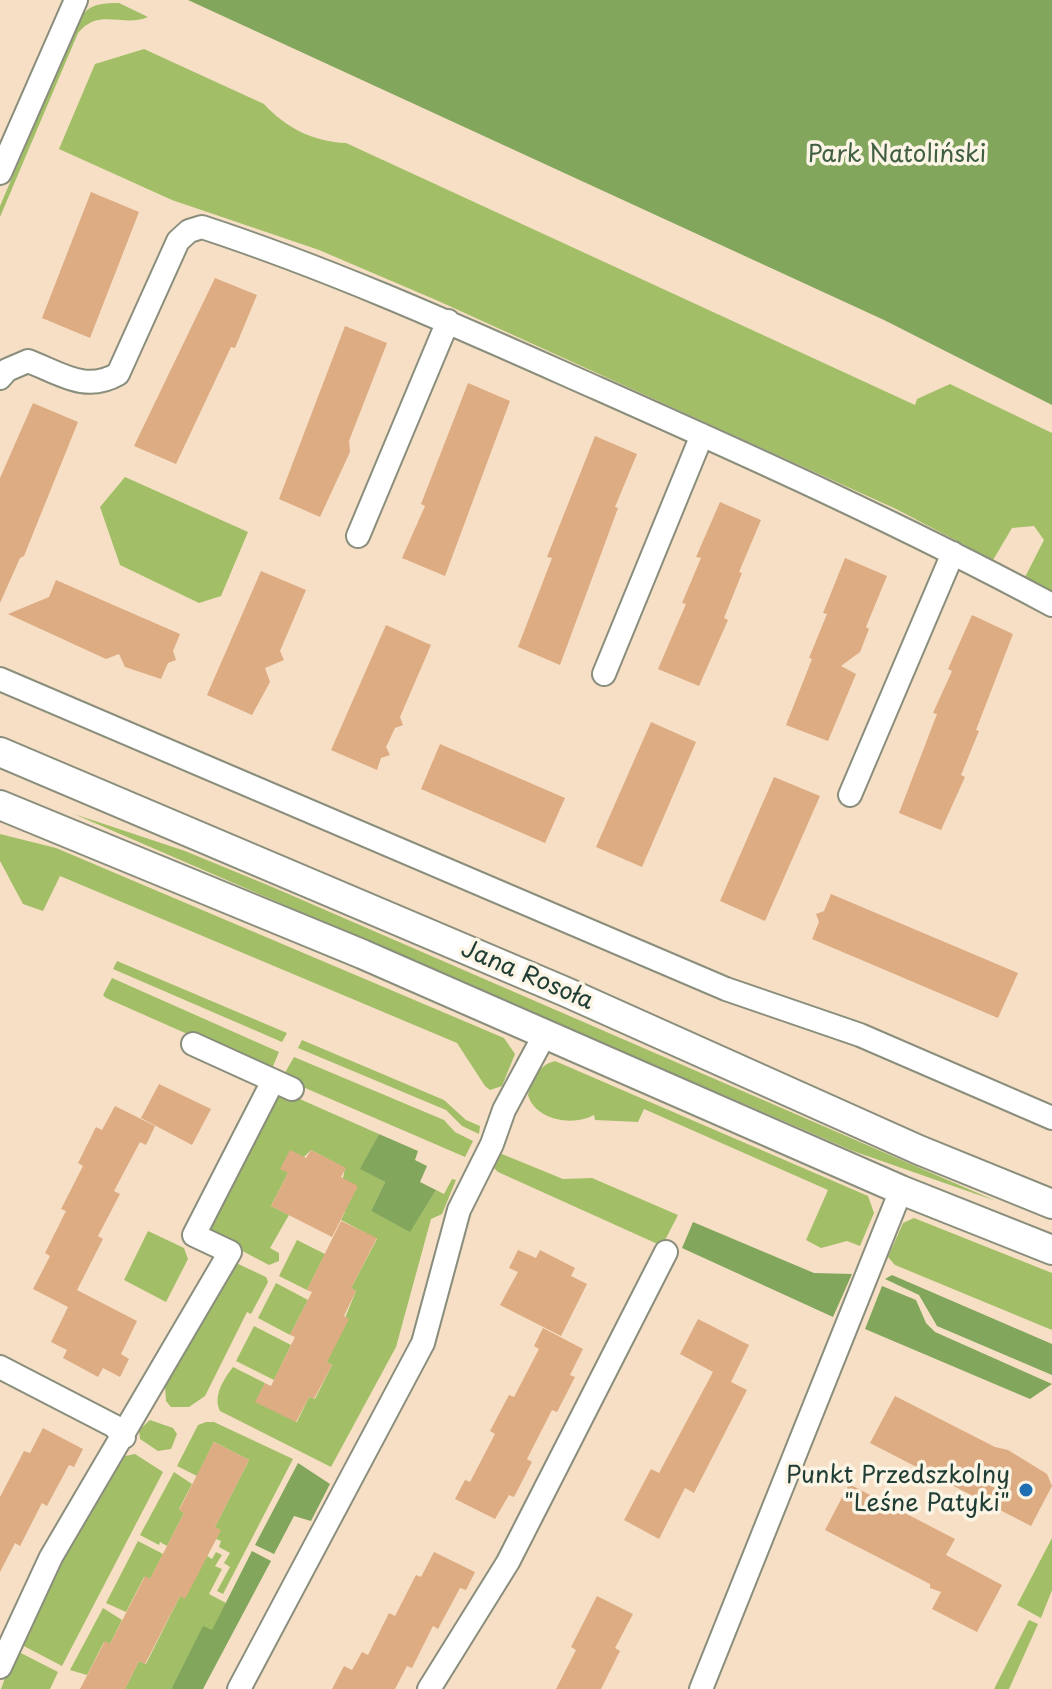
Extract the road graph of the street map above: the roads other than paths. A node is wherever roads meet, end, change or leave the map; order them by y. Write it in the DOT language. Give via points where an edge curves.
graph roads {
  1 [pos="76,0"];
  2 [pos="0,173"];
  3 [pos="448,321"];
  4 [pos="0,378"];
  5 [pos="702,435"];
  6 [pos="358,536"];
  7 [pos="953,553"];
  8 [pos="1052,605"];
  9 [pos="604,674"];
  10 [pos="0,679"];
  11 [pos="0,752"];
  12 [pos="850,795"];
  13 [pos="0,805"];
  14 [pos="545,1034"];
  15 [pos="193,1044"];
  16 [pos="1052,1118"];
  17 [pos="901,1190"];
  18 [pos="1052,1204"];
  19 [pos="1052,1250"];
  20 [pos="666,1252"];
  21 [pos="0,1367"];
  22 [pos="124,1437"];
  23 [pos="0,1667"];
  24 [pos="239,1689"];
  25 [pos="429,1689"];
  26 [pos="701,1689"];
  1 -- 2 [label="street"];
  3 -- 4 [label="street" via="202,227 178,241 118,374 102,384 88,384 28,361"];
  3 -- 5 [label="street"];
  3 -- 6 [label="street"];
  5 -- 7 [label="street"];
  5 -- 9 [label="street"];
  7 -- 8 [label="street"];
  7 -- 12 [label="street"];
  10 -- 16 [label="street" via="726,989 860,1035"];
  11 -- 18 [label="street, Jana Rosoła"];
  13 -- 14 [label="street, Jana Rosoła"];
  14 -- 17 [label="street, Jana Rosoła"];
  14 -- 24 [label="street" via="459,1210 423,1343"];
  15 -- 22 [label="street" via="283,1085 194,1235 230,1252"];
  17 -- 19 [label="street, Jana Rosoła"];
  17 -- 26 [label="street"];
  20 -- 25 [label="street" via="508,1562"];
  21 -- 22 [label="street" via="114,1426"];
  22 -- 23 [label="street" via="48,1563"];
}
